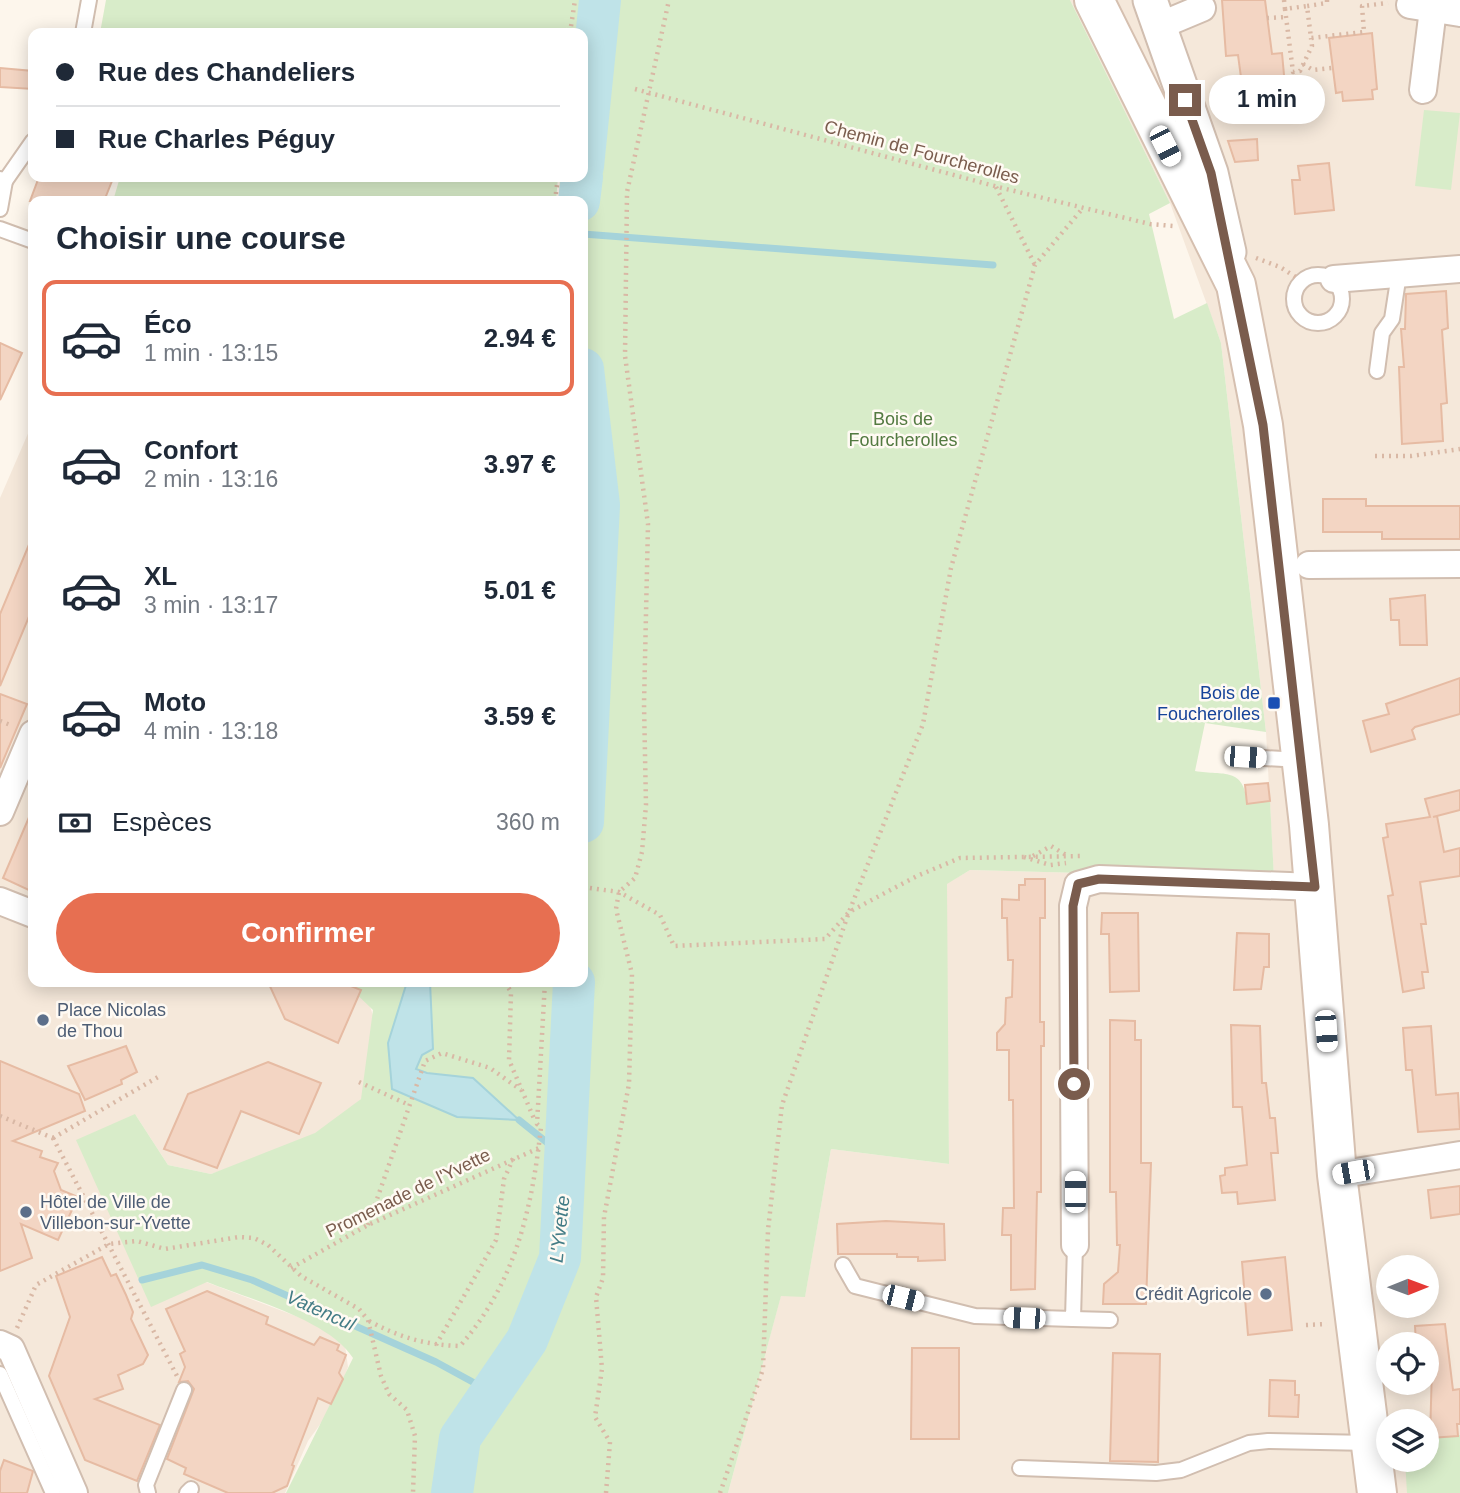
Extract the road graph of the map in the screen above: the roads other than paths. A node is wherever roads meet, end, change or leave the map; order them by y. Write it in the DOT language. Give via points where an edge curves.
graph roads {
  1 [pos="89,0"];
  2 [pos="1094,0"];
  3 [pos="1202,8"];
  4 [pos="1155,13"];
  5 [pos="1460,13"];
  6 [pos="84,28"];
  7 [pos="1423,90"];
  8 [pos="28,147"];
  9 [pos="2,180"];
  10 [pos="0,209"];
  11 [pos="0,229"];
  12 [pos="28,238"];
  13 [pos="1241,270"];
  14 [pos="1460,270"];
  15 [pos="1399,274"];
  16 [pos="1334,279"];
  17 [pos="1377,371"];
  18 [pos="1460,564"];
  19 [pos="1309,565"];
  20 [pos="28,746"];
  21 [pos="1245,757"];
  22 [pos="1302,760"];
  23 [pos="0,812"];
  24 [pos="1315,887"];
  25 [pos="0,901"];
  26 [pos="28,912"];
  27 [pos="1460,1155"];
  28 [pos="1337,1175"];
  29 [pos="1075,1245"];
  30 [pos="843,1265"];
  31 [pos="1073,1319"];
  32 [pos="1110,1320"];
  33 [pos="5,1347"];
  34 [pos="0,1374"];
  35 [pos="184,1390"];
  36 [pos="1371,1443"];
  37 [pos="1020,1468"];
  38 [pos="64,1486"];
  39 [pos="148,1493"];
  40 [pos="1377,1493"];
  1 -- 6 [label="lane"];
  2 -- 13 [label="main road" via="1206,225"];
  3 -- 4 [label="street"];
  4 -- 13 [label="street"];
  5 -- 7 [label="street" via="1413,6"];
  8 -- 9 [label="lane"];
  9 -- 10 [label="lane"];
  11 -- 12 [label="lane"];
  13 -- 22 [label="main road"];
  14 -- 15 [label="street"];
  15 -- 16 [label="street"];
  15 -- 17 [label="lane" via="1392,319 1382,333"];
  16 -- 16 [label="lane" via="1341,290 1342,306 1332,319 1317,323 1302,317 1295,296 1302,281 1315,275"];
  18 -- 19 [label="street"];
  20 -- 23 [label="street"];
  21 -- 22 [label="lane"];
  22 -- 24 [label="main road"];
  24 -- 28 [label="main road"];
  24 -- 29 [label="street" via="1099,879 1078,884 1073,906"];
  25 -- 26 [label="street"];
  27 -- 28 [label="street"];
  28 -- 36 [label="main road"];
  29 -- 31 [label="lane"];
  30 -- 31 [label="lane" via="855,1286 975,1316"];
  31 -- 32 [label="lane"];
  33 -- 38 [label="street"];
  34 -- 38 [label="lane"];
  35 -- 39 [label="lane" via="146,1485"];
  36 -- 37 [label="lane" via="1249,1443 1181,1470 1156,1473"];
  36 -- 40 [label="main road"];
}
